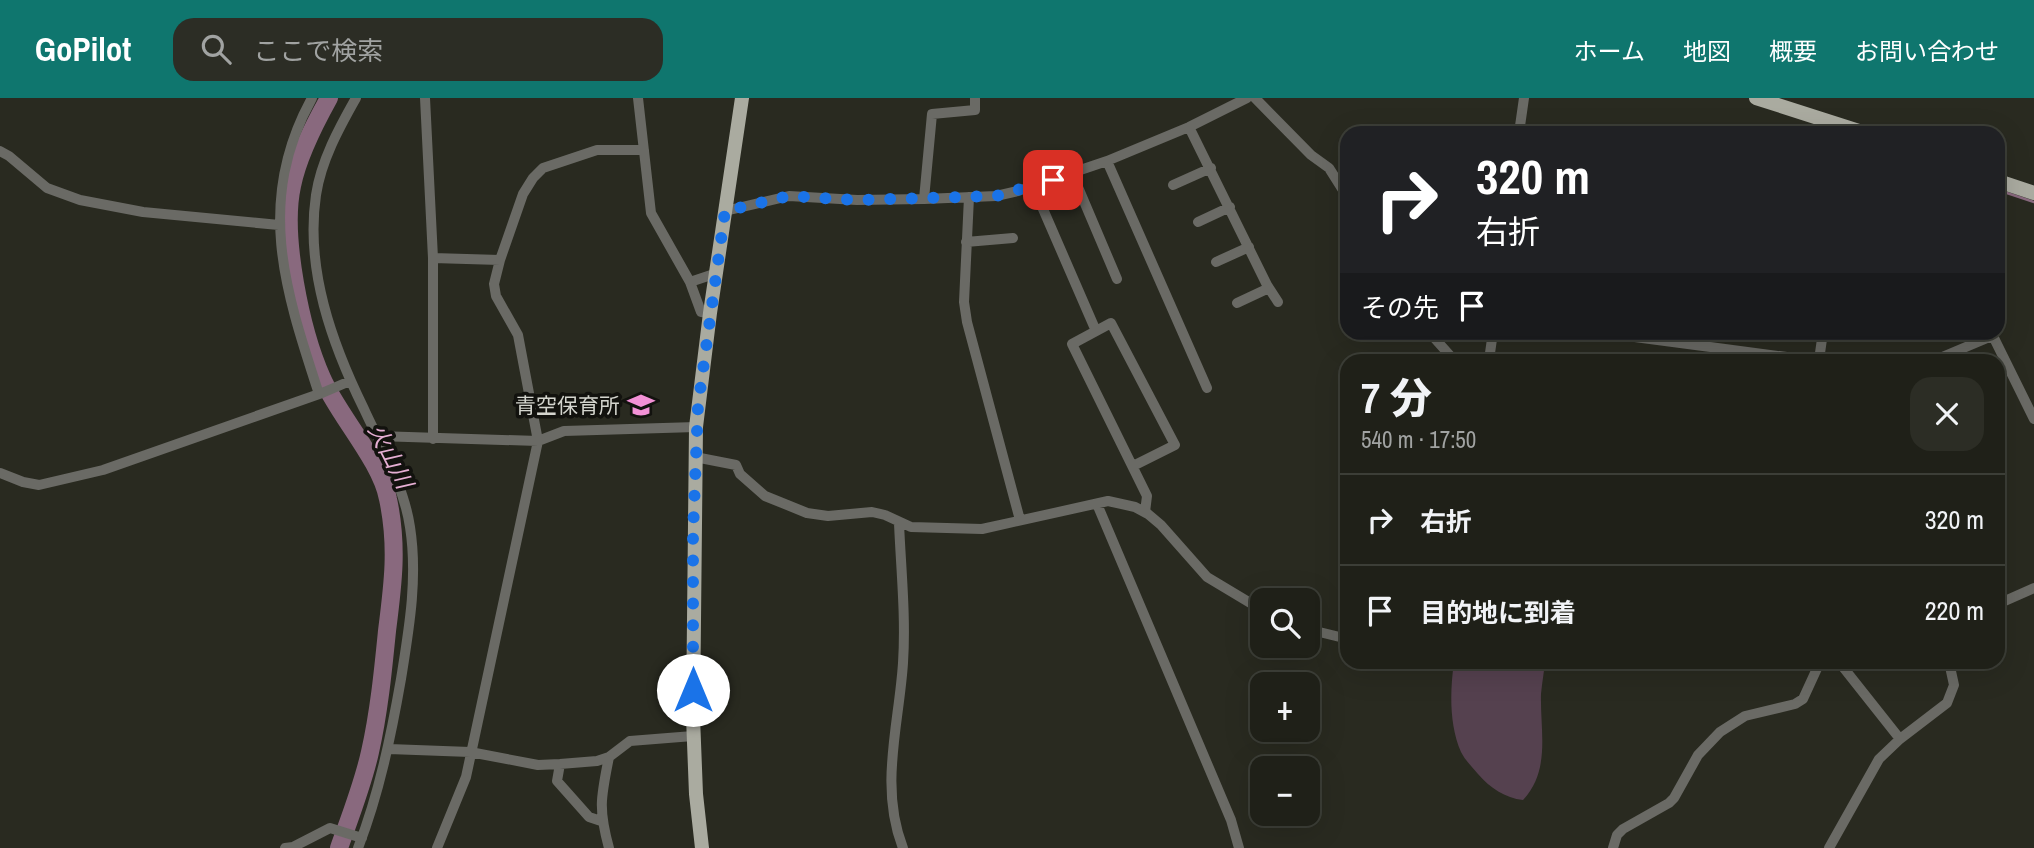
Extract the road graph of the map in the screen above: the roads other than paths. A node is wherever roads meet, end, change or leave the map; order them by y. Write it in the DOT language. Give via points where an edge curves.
graph roads {
  1 [pos="312,98"];
  2 [pos="356,98"];
  3 [pos="425,98"];
  4 [pos="638,98"];
  5 [pos="742,98"];
  6 [pos="975,98"];
  7 [pos="1247,98"];
  8 [pos="1255,98"];
  9 [pos="1524,98"];
  10 [pos="1756,98"];
  11 [pos="1520,126"];
  12 [pos="1837,126"];
  13 [pos="1189,127"];
  14 [pos="643,150"];
  15 [pos="0,151"];
  16 [pos="1107,161"];
  17 [pos="1211,168"];
  18 [pos="1072,173"];
  19 [pos="2005,183"];
  20 [pos="1173,185"];
  21 [pos="1340,185"];
  22 [pos="1033,186"];
  23 [pos="2034,193"];
  24 [pos="969,197"];
  25 [pos="924,199"];
  26 [pos="1230,207"];
  27 [pos="725,211"];
  28 [pos="1198,222"];
  29 [pos="279,225"];
  30 [pos="1013,237"];
  31 [pos="966,242"];
  32 [pos="1249,247"];
  33 [pos="433,258"];
  34 [pos="500,260"];
  35 [pos="1216,262"];
  36 [pos="717,273"];
  37 [pos="1116,279"];
  38 [pos="690,282"];
  39 [pos="1269,288"];
  40 [pos="1278,302"];
  41 [pos="1237,303"];
  42 [pos="710,313"];
  43 [pos="1096,331"];
  44 [pos="1436,340"];
  45 [pos="1660,340"];
  46 [pos="1979,340"];
  47 [pos="1449,354"];
  48 [pos="1771,354"];
  49 [pos="1948,354"];
  50 [pos="2005,360"];
  51 [pos="350,381"];
  52 [pos="1207,388"];
  53 [pos="321,394"];
  54 [pos="2034,419"];
  55 [pos="696,427"];
  56 [pos="377,436"];
  57 [pos="433,439"];
  58 [pos="538,442"];
  59 [pos="695,457"];
  60 [pos="1133,466"];
  61 [pos="0,474"];
  62 [pos="1097,504"];
  63 [pos="1144,512"];
  64 [pos="1020,520"];
  65 [pos="899,523"];
  66 [pos="2034,588"];
  67 [pos="2005,601"];
  68 [pos="1250,603"];
  69 [pos="1320,632"];
  70 [pos="1340,637"];
  71 [pos="1817,669"];
  72 [pos="1845,669"];
  73 [pos="1951,669"];
  74 [pos="693,736"];
  75 [pos="1900,739"];
  76 [pos="388,749"];
  77 [pos="470,752"];
  78 [pos="609,757"];
  79 [pos="560,764"];
  80 [pos="601,821"];
  81 [pos="358,840"];
  82 [pos="285,848"];
  83 [pos="437,848"];
  84 [pos="609,848"];
  85 [pos="702,848"];
  86 [pos="903,848"];
  87 [pos="1239,848"];
  88 [pos="1613,848"];
  89 [pos="1829,848"];
  1 -- 29 [label="street" via="287,154"];
  2 -- 51 [label="street" via="325,162 314,214 321,295"];
  3 -- 33 [label="street"];
  4 -- 14 [label="street"];
  5 -- 27 [label="main road"];
  6 -- 25 [label="street" via="975,110 932,114"];
  7 -- 13 [label="street"];
  8 -- 21 [label="street" via="1329,168"];
  9 -- 11 [label="street"];
  10 -- 12 [label="main road"];
  13 -- 16 [label="street"];
  13 -- 17 [label="street"];
  14 -- 34 [label="street" via="597,150 543,168 523,194"];
  14 -- 38 [label="street" via="651,214"];
  15 -- 29 [label="street" via="47,188 80,200 143,212"];
  16 -- 18 [label="street"];
  16 -- 52 [label="street"];
  17 -- 20 [label="street"];
  17 -- 26 [label="street"];
  18 -- 22 [label="street"];
  18 -- 37 [label="street"];
  19 -- 23 [label="main road"];
  22 -- 24 [label="street" via="996,196"];
  22 -- 43 [label="street"];
  24 -- 25 [label="street"];
  24 -- 31 [label="street"];
  25 -- 27 [label="street" via="789,196"];
  26 -- 28 [label="street"];
  26 -- 32 [label="street"];
  27 -- 36 [label="main road"];
  29 -- 53 [label="street" via="297,324"];
  30 -- 31 [label="street"];
  31 -- 64 [label="street" via="967,322"];
  32 -- 35 [label="street"];
  32 -- 39 [label="street"];
  33 -- 34 [label="street"];
  33 -- 57 [label="street"];
  34 -- 58 [label="street" via="495,296 518,335"];
  36 -- 38 [label="street"];
  36 -- 42 [label="main road"];
  38 -- 42 [label="street" via="701,312"];
  39 -- 40 [label="street"];
  39 -- 41 [label="street"];
  42 -- 55 [label="main road"];
  43 -- 60 [label="street" via="1072,344"];
  43 -- 60 [label="street" via="1111,323 1175,445"];
  44 -- 47 [label="street"];
  45 -- 48 [label="street"];
  46 -- 49 [label="street"];
  50 -- 54 [label="street"];
  51 -- 53 [label="street"];
  51 -- 56 [label="street"];
  53 -- 61 [label="street" via="80,476 39,485"];
  55 -- 58 [label="street" via="564,431"];
  55 -- 59 [label="main road"];
  56 -- 57 [label="street"];
  56 -- 76 [label="street" via="403,496 413,559 409,624"];
  57 -- 58 [label="street"];
  58 -- 77 [label="street"];
  59 -- 65 [label="street" via="736,465 765,496 807,513 872,512"];
  59 -- 74 [label="main road"];
  60 -- 63 [label="street" via="1147,496"];
  62 -- 63 [label="street" via="1108,501"];
  62 -- 64 [label="street"];
  62 -- 87 [label="street"];
  63 -- 68 [label="street" via="1207,577"];
  64 -- 65 [label="street" via="982,529"];
  65 -- 86 [label="street" via="903,661 890,778 896,830"];
  66 -- 67 [label="street"];
  69 -- 70 [label="street"];
  71 -- 88 [label="street" via="1803,699 1745,716 1720,732 1698,755 1674,798 1623,829"];
  72 -- 75 [label="street"];
  73 -- 75 [label="street" via="1954,685 1947,703"];
  74 -- 78 [label="street" via="629,741"];
  74 -- 85 [label="main road"];
  75 -- 89 [label="street" via="1879,759"];
  76 -- 77 [label="street"];
  76 -- 81 [label="street"];
  77 -- 79 [label="street" via="538,765"];
  77 -- 83 [label="street" via="466,777"];
  78 -- 79 [label="street"];
  78 -- 80 [label="street"];
  79 -- 80 [label="street" via="557,780 589,817"];
  80 -- 84 [label="street"];
  81 -- 82 [label="street" via="330,828"];
}
